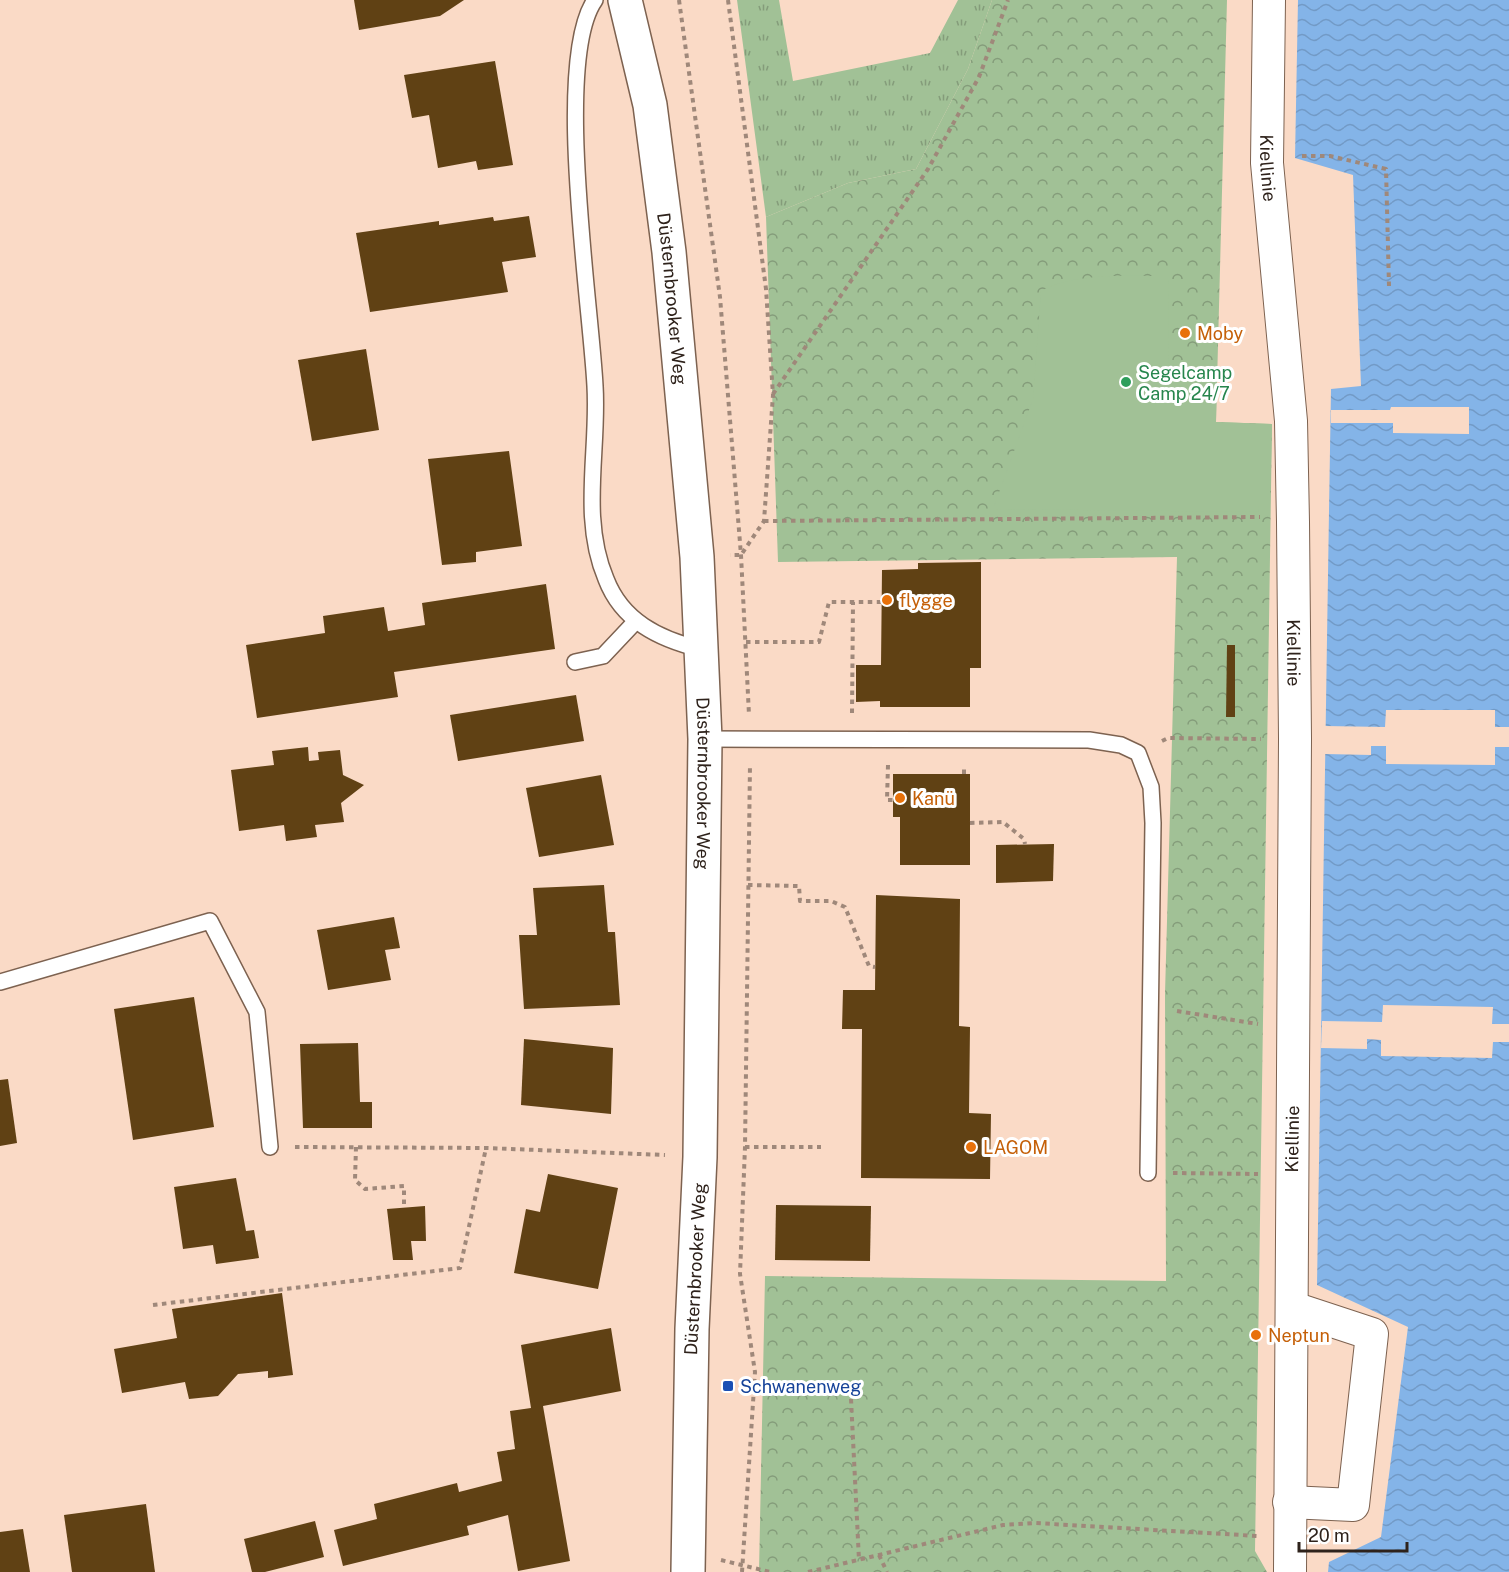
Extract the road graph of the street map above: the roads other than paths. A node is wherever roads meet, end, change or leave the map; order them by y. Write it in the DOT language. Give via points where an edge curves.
graph roads {
  1 [pos="594,0"];
  2 [pos="626,0"];
  3 [pos="1269,0"];
  4 [pos="636,621"];
  5 [pos="700,649"];
  6 [pos="575,662"];
  7 [pos="705,739"];
  8 [pos="0,982"];
  9 [pos="270,1147"];
  10 [pos="1148,1173"];
  11 [pos="1293,1308"];
  12 [pos="1289,1502"];
  13 [pos="688,1562"];
  14 [pos="1290,1572"];
  1 -- 4 [label="lane" via="580,32 576,126 596,388 592,516 596,550 606,581"];
  2 -- 5 [label="street, Düsternbrooker Weg" via="650,105 669,252 697,557"];
  3 -- 11 [label="street, Kiellinie" via="1267,163 1291,421 1293,522"];
  4 -- 5 [label="lane" via="673,643"];
  4 -- 6 [label="lane" via="603,656"];
  5 -- 7 [label="street, Düsternbrooker Weg"];
  7 -- 10 [label="lane" via="1089,740 1121,745 1138,753 1151,787 1153,823"];
  7 -- 13 [label="street, Düsternbrooker Weg" via="700,1157 691,1353"];
  8 -- 9 [label="lane" via="210,921 257,1012"];
  11 -- 12 [label="street, Kiellinie"];
  11 -- 12 [label="street" via="1372,1334 1353,1505"];
  12 -- 14 [label="street, Kiellinie"];
}
